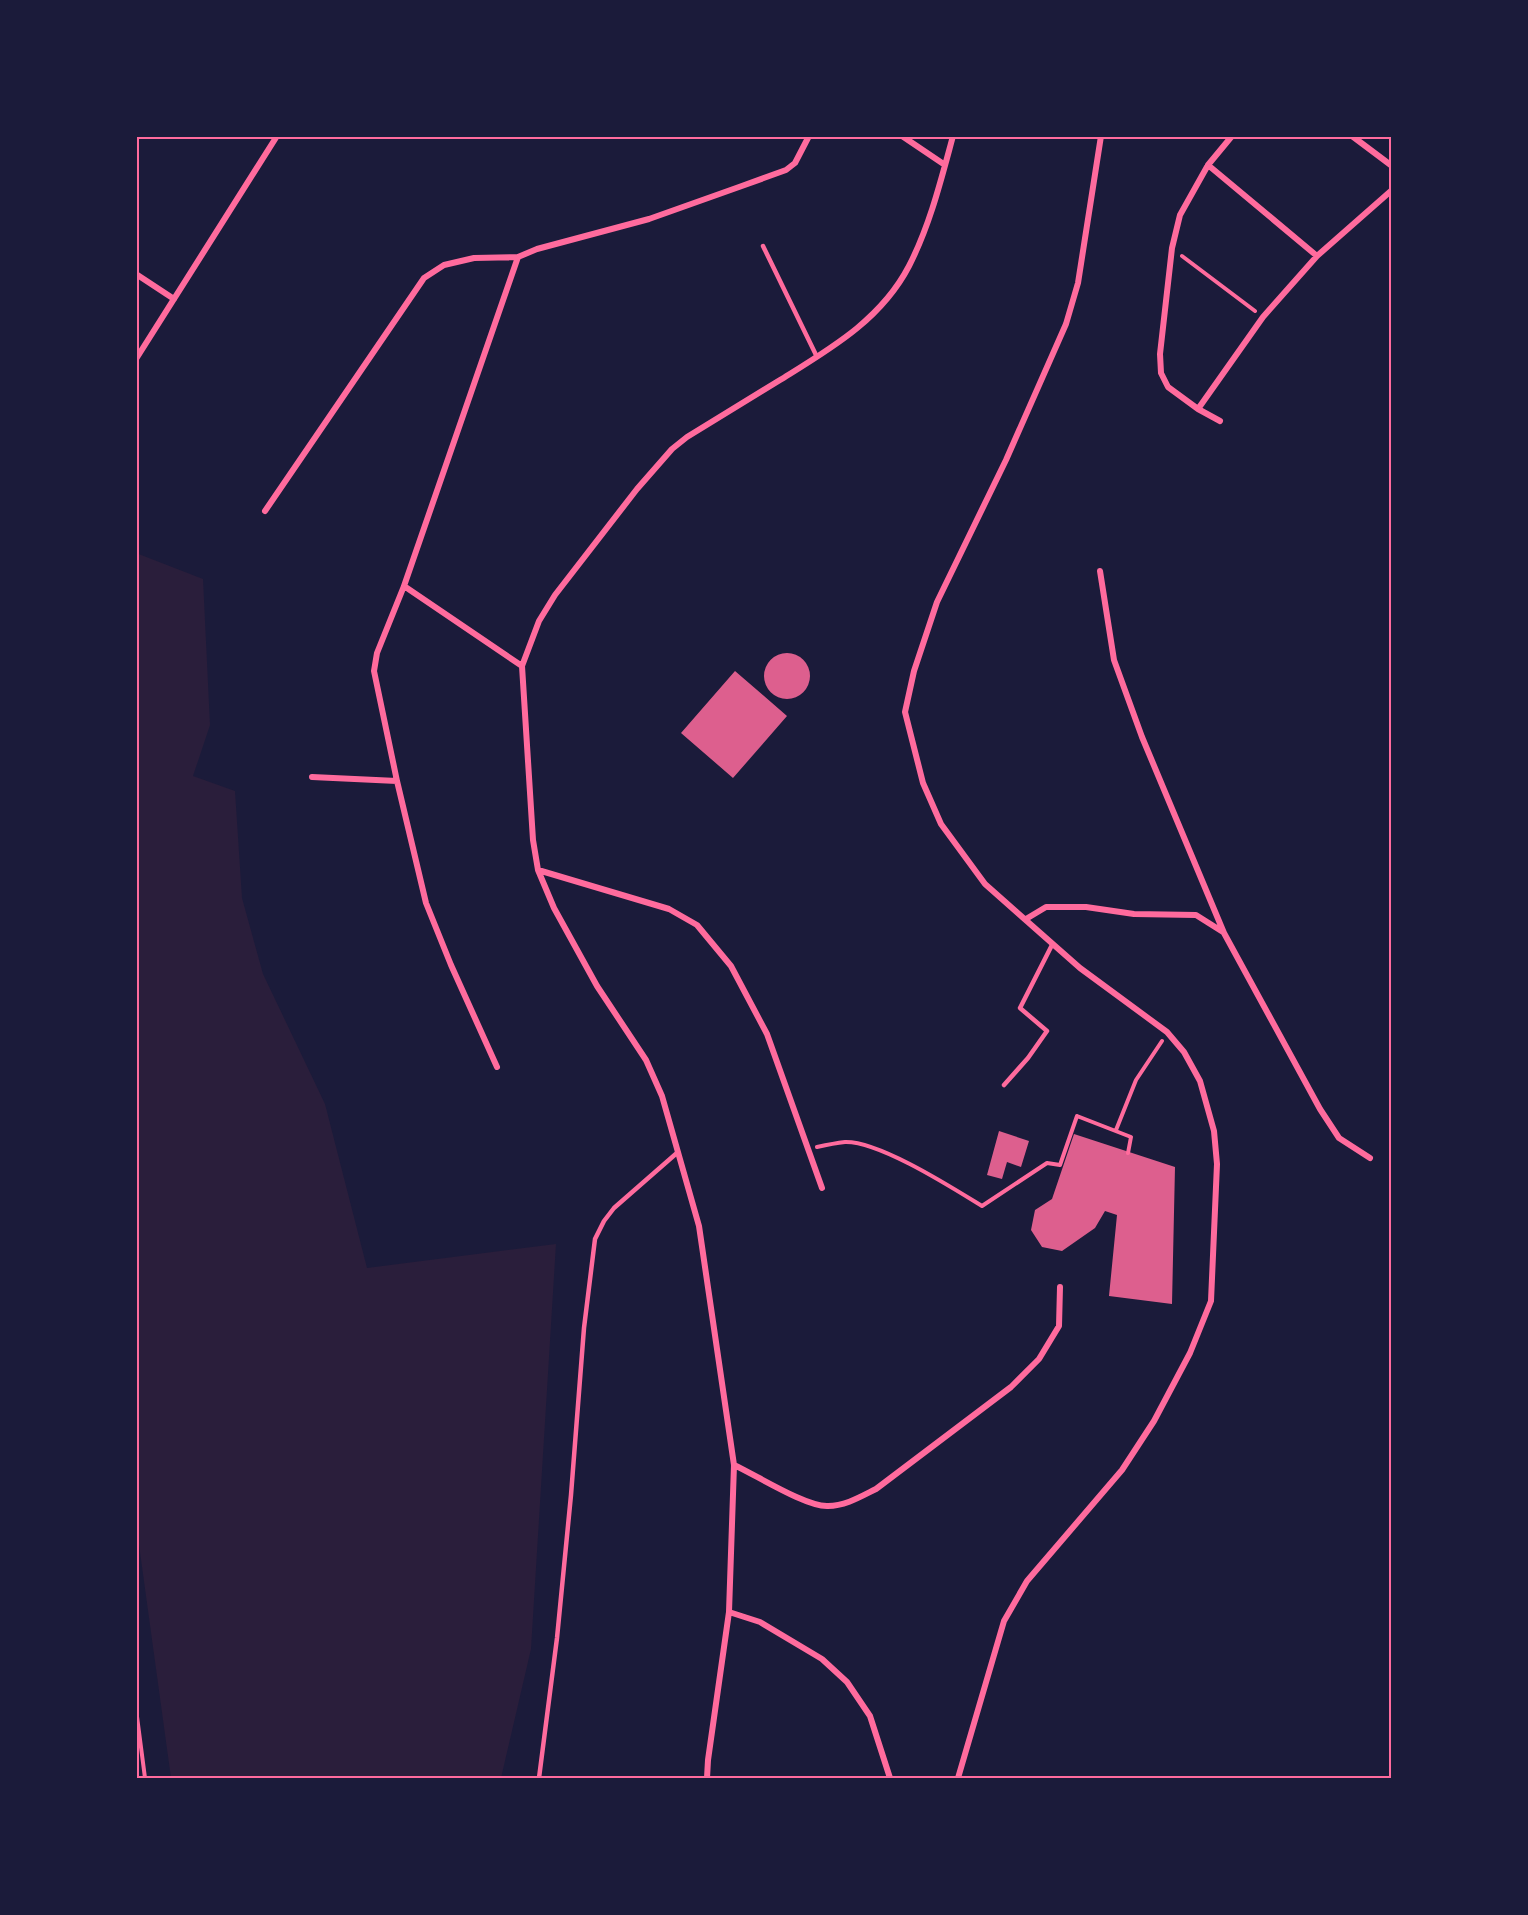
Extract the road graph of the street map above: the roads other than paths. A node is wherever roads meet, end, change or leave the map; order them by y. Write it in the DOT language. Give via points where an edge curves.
graph roads {
  1 [pos="277,136"];
  2 [pos="809,136"];
  3 [pos="902,136"];
  4 [pos="953,136"];
  5 [pos="1101,136"];
  6 [pos="1232,136"];
  7 [pos="1352,136"];
  8 [pos="945,165"];
  9 [pos="1208,165"];
  10 [pos="1392,166"];
  11 [pos="1392,190"];
  12 [pos="763,246"];
  13 [pos="1317,256"];
  14 [pos="518,257"];
  15 [pos="136,274"];
  16 [pos="174,299"];
  17 [pos="817,357"];
  18 [pos="136,359"];
  19 [pos="1198,410"];
  20 [pos="1220,422"];
  21 [pos="265,511"];
  22 [pos="1100,571"];
  23 [pos="404,586"];
  24 [pos="522,666"];
  25 [pos="312,777"];
  26 [pos="397,781"];
  27 [pos="538,870"];
  28 [pos="1026,919"];
  29 [pos="1224,933"];
  30 [pos="1052,945"];
  31 [pos="496,1067"];
  32 [pos="1004,1085"];
  33 [pos="678,1152"];
  34 [pos="1370,1158"];
  35 [pos="822,1188"];
  36 [pos="1060,1287"];
  37 [pos="734,1465"];
  38 [pos="729,1612"];
  39 [pos="540,1779"];
  40 [pos="707,1779"];
  41 [pos="890,1779"];
  42 [pos="958,1779"];
  1 -- 16 [label="street"];
  2 -- 14 [label="street" via="795,164 786,170 649,219"];
  3 -- 8 [label="street"];
  4 -- 8 [label="street"];
  5 -- 28 [label="street" via="1078,283 1066,324 937,602 905,712 923,783 941,824 985,884"];
  6 -- 9 [label="street"];
  7 -- 10 [label="street"];
  8 -- 17 [label="street" via="929,221 909,267 870,319"];
  9 -- 13 [label="street"];
  9 -- 19 [label="street" via="1180,215 1160,354 1161,372 1168,387"];
  11 -- 13 [label="street"];
  12 -- 17 [label="lane"];
  13 -- 19 [label="street" via="1263,317"];
  14 -- 21 [label="street" via="474,258 444,265 424,278"];
  14 -- 23 [label="street"];
  15 -- 16 [label="street"];
  16 -- 18 [label="street"];
  17 -- 24 [label="street" via="672,449 555,595 538,621"];
  19 -- 20 [label="street"];
  22 -- 29 [label="street" via="1114,660"];
  23 -- 24 [label="street"];
  23 -- 26 [label="street" via="377,653 374,671"];
  24 -- 27 [label="street" via="532,840"];
  25 -- 26 [label="street"];
  26 -- 31 [label="street" via="426,903"];
  27 -- 33 [label="street" via="597,986 645,1060 662,1096"];
  27 -- 35 [label="street" via="669,909 696,925 731,966 767,1034"];
  28 -- 29 [label="street" via="1046,907 1086,907 1134,914 1196,915"];
  28 -- 30 [label="street"];
  29 -- 34 [label="street" via="1339,1138"];
  30 -- 32 [label="lane" via="1020,1008 1047,1031"];
  30 -- 42 [label="street" via="1167,1032 1184,1052 1200,1082 1214,1131 1217,1164 1211,1301 1190,1353 1154,1421 1122,1470 1027,1581 1004,1621"];
  33 -- 37 [label="street" via="699,1226"];
  33 -- 39 [label="lane" via="614,1208 595,1239"];
  36 -- 37 [label="street" via="1059,1326 1039,1359 1011,1387 876,1489 851,1502 813,1504"];
  37 -- 38 [label="street"];
  38 -- 40 [label="street"];
  38 -- 41 [label="street" via="760,1622 822,1659 847,1682 870,1716"];
}
